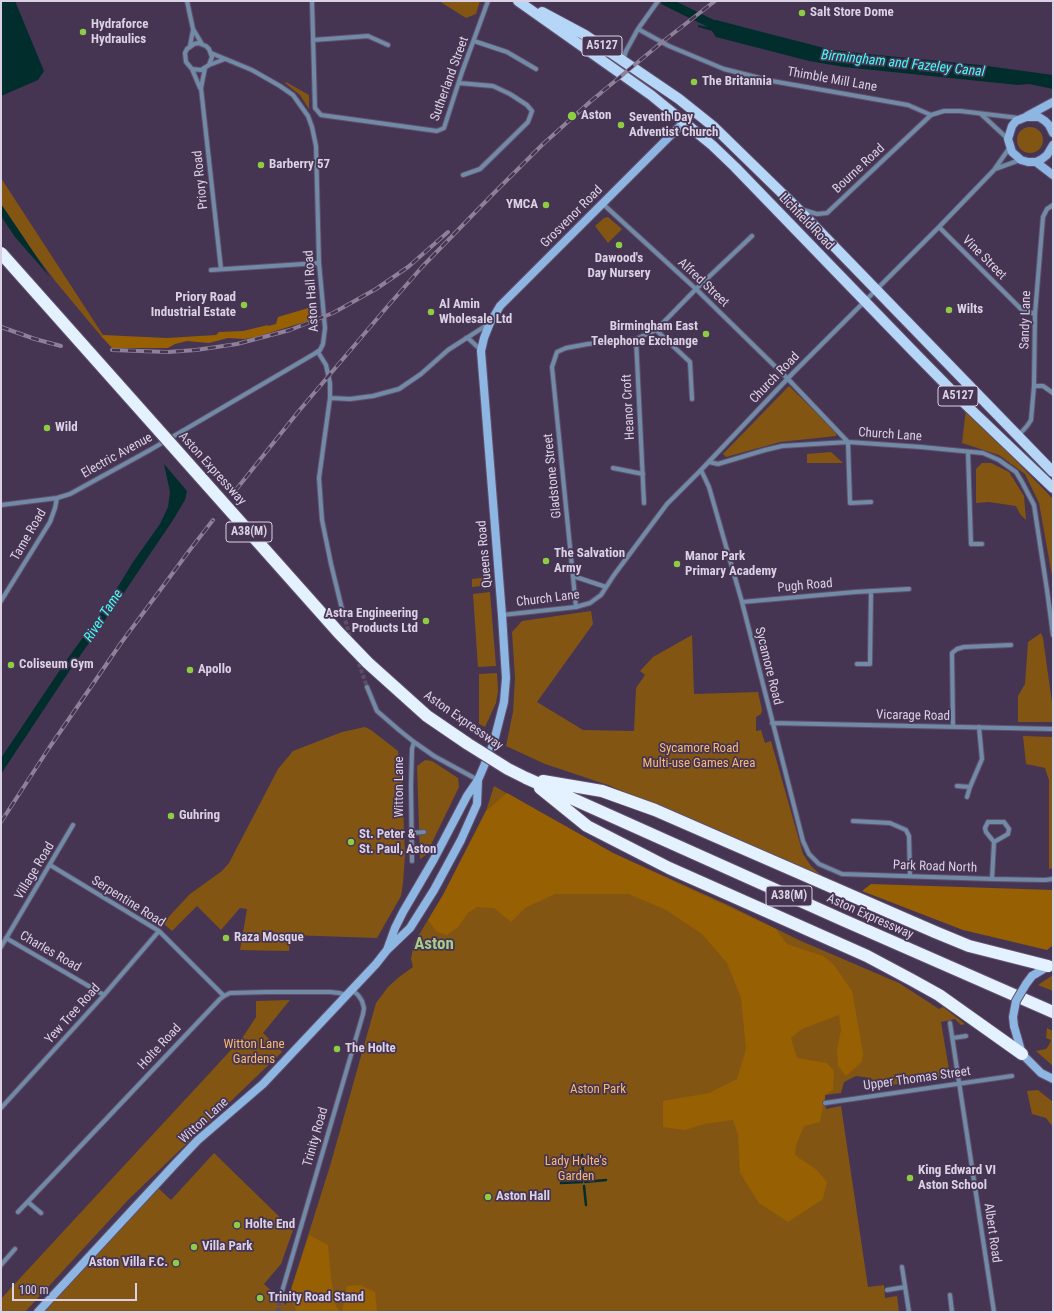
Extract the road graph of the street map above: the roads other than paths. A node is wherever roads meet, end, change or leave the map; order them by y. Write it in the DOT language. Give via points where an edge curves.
graph roads {
  1 [pos="187,1"];
  2 [pos="312,1"];
  3 [pos="488,1"];
  4 [pos="520,1"];
  5 [pos="657,2"];
  6 [pos="193,29"];
  7 [pos="638,29"];
  8 [pos="313,40"];
  9 [pos="474,41"];
  10 [pos="202,44"];
  11 [pos="388,45"];
  12 [pos="190,46"];
  13 [pos="211,53"];
  14 [pos="225,59"];
  15 [pos="622,60"];
  16 [pos="207,67"];
  17 [pos="192,69"];
  18 [pos="536,69"];
  19 [pos="459,83"];
  20 [pos="201,88"];
  21 [pos="1053,102"];
  22 [pos="696,111"];
  23 [pos="981,114"];
  24 [pos="930,115"];
  25 [pos="1024,117"];
  26 [pos="685,122"];
  27 [pos="1053,131"];
  28 [pos="1009,143"];
  29 [pos="1053,145"];
  30 [pos="1021,160"];
  31 [pos="1036,162"];
  32 [pos="994,170"];
  33 [pos="463,175"];
  34 [pos="1053,175"];
  35 [pos="603,204"];
  36 [pos="794,205"];
  37 [pos="1053,205"];
  38 [pos="939,227"];
  39 [pos="752,236"];
  40 [pos="1,253"];
  41 [pos="319,263"];
  42 [pos="221,269"];
  43 [pos="211,270"];
  44 [pos="696,288"];
  45 [pos="877,290"];
  46 [pos="865,302"];
  47 [pos="1035,314"];
  48 [pos="490,323"];
  49 [pos="656,330"];
  50 [pos="466,338"];
  51 [pos="636,339"];
  52 [pos="481,351"];
  53 [pos="318,352"];
  54 [pos="788,379"];
  55 [pos="1034,386"];
  56 [pos="1053,393"];
  57 [pos="330,398"];
  58 [pos="692,399"];
  59 [pos="1018,436"];
  60 [pos="848,442"];
  61 [pos="968,452"];
  62 [pos="709,462"];
  63 [pos="612,468"];
  64 [pos="701,470"];
  65 [pos="1053,472"];
  66 [pos="643,474"];
  67 [pos="1053,488"];
  68 [pos="57,498"];
  69 [pos="871,502"];
  70 [pos="644,503"];
  71 [pos="1,505"];
  72 [pos="982,544"];
  73 [pos="573,576"];
  74 [pos="606,587"];
  75 [pos="909,589"];
  76 [pos="871,591"];
  77 [pos="1,601"];
  78 [pos="742,602"];
  79 [pos="576,607"];
  80 [pos="342,610"];
  81 [pos="502,615"];
  82 [pos="1053,635"];
  83 [pos="1011,644"];
  84 [pos="857,664"];
  85 [pos="367,687"];
  86 [pos="772,723"];
  87 [pos="953,726"];
  88 [pos="979,727"];
  89 [pos="1053,729"];
  90 [pos="414,742"];
  91 [pos="526,778"];
  92 [pos="478,780"];
  93 [pos="957,786"];
  94 [pos="970,787"];
  95 [pos="967,797"];
  96 [pos="853,821"];
  97 [pos="73,825"];
  98 [pos="424,832"];
  99 [pos="412,833"];
  100 [pos="994,842"];
  101 [pos="412,861"];
  102 [pos="819,864"];
  103 [pos="50,865"];
  104 [pos="910,875"];
  105 [pos="992,879"];
  106 [pos="1053,879"];
  107 [pos="159,931"];
  108 [pos="6,938"];
  109 [pos="1,947"];
  110 [pos="387,950"];
  111 [pos="1050,965"];
  112 [pos="348,992"];
  113 [pos="104,995"];
  114 [pos="224,996"];
  115 [pos="1053,1012"];
  116 [pos="950,1023"];
  117 [pos="966,1036"];
  118 [pos="953,1038"];
  119 [pos="1022,1054"];
  120 [pos="1012,1076"];
  121 [pos="1053,1079"];
  122 [pos="959,1083"];
  123 [pos="825,1103"];
  124 [pos="1,1108"];
  125 [pos="28,1202"];
  126 [pos="18,1212"];
  127 [pos="41,1213"];
  128 [pos="15,1249"];
  129 [pos="1,1265"];
  130 [pos="902,1267"];
  131 [pos="905,1287"];
  132 [pos="887,1290"];
  133 [pos="282,1295"];
  134 [pos="950,1296"];
  135 [pos="38,1312"];
  136 [pos="909,1312"];
  137 [pos="952,1312"];
  138 [pos="994,1312"];
  1 -- 6 [label="street, Aston Hall Road"];
  2 -- 8 [label="street"];
  3 -- 9 [label="street, Sutherland Street"];
  4 -- 15 [label="main road, Lichfield Road / A5127" via="585,35"];
  4 -- 26 [label="main road, Lichfield Road / A5127"];
  5 -- 7 [label="street"];
  6 -- 10 [label="street, Aston Hall Road"];
  6 -- 12 [label="street, Aston Hall Road"];
  7 -- 15 [label="street"];
  7 -- 24 [label="street, Thimble Mill Lane" via="669,46 724,69 772,81 908,105"];
  8 -- 11 [label="street" via="368,36"];
  8 -- 19 [label="street, Sutherland Street" via="315,108 321,115 437,131 444,128"];
  9 -- 18 [label="street" via="507,52"];
  9 -- 19 [label="street, Sutherland Street"];
  10 -- 12 [label="street"];
  10 -- 13 [label="street, Aston Hall Road"];
  12 -- 17 [label="street, Aston Hall Road" via="185,58"];
  13 -- 14 [label="street, Aston Hall Road"];
  13 -- 16 [label="street" via="212,57"];
  14 -- 16 [label="street"];
  14 -- 41 [label="street, Aston Hall Road" via="247,67 280,86 293,95 308,116 316,146"];
  15 -- 22 [label="main road, Lichfield Road / A5127"];
  16 -- 17 [label="street"];
  16 -- 20 [label="street, Priory Road"];
  17 -- 20 [label="street, Priory Road"];
  19 -- 33 [label="street" via="493,86 510,94 532,111 528,122 480,169"];
  20 -- 42 [label="street, Priory Road"];
  21 -- 25 [label="main road"];
  22 -- 26 [label="main road, Grosvenor Road"];
  22 -- 36 [label="main road, Lichfield Road / A5127"];
  23 -- 24 [label="street" via="944,111"];
  23 -- 25 [label="street"];
  23 -- 28 [label="street"];
  24 -- 36 [label="street, Bourne Road" via="827,213 809,213"];
  25 -- 27 [label="main road" via="1039,117 1045,120"];
  25 -- 28 [label="main road" via="1012,126"];
  26 -- 35 [label="main road, Grosvenor Road"];
  26 -- 46 [label="main road, Lichfield Road / A5127" via="735,167"];
  28 -- 30 [label="main road" via="1012,152"];
  28 -- 32 [label="street"];
  29 -- 31 [label="main road" via="1048,155"];
  30 -- 31 [label="main road"];
  30 -- 32 [label="street"];
  31 -- 34 [label="main road"];
  32 -- 38 [label="street"];
  35 -- 44 [label="street, Alfred Street"];
  35 -- 48 [label="main road, Grosvenor Road" via="500,306"];
  36 -- 45 [label="main road, Lichfield Road / A5127"];
  37 -- 47 [label="street, Sandy Lane" via="1047,209 1043,222"];
  38 -- 45 [label="street"];
  38 -- 47 [label="street, Vine Street" via="1021,309"];
  39 -- 44 [label="street"];
  40 -- 91 [label="highway, Aston Expressway / A38(M), bridge" via="333,627 368,663 427,716"];
  41 -- 42 [label="street"];
  41 -- 53 [label="street, Aston Hall Road" via="325,334"];
  42 -- 43 [label="street"];
  44 -- 49 [label="street"];
  44 -- 54 [label="street, Alfred Street"];
  45 -- 46 [label="street, Church Road"];
  45 -- 59 [label="main road, Lichfield Road / A5127"];
  46 -- 54 [label="street, Church Road"];
  46 -- 67 [label="main road, Lichfield Road / A5127" via="961,400"];
  47 -- 55 [label="street, Sandy Lane"];
  48 -- 50 [label="street, Grosvenor Road"];
  48 -- 52 [label="main road, Queens Road"];
  49 -- 51 [label="street"];
  49 -- 58 [label="street" via="690,362"];
  50 -- 52 [label="street"];
  50 -- 57 [label="street, Grosvenor Road" via="399,389 350,399"];
  51 -- 66 [label="street, Heanor Croft"];
  51 -- 73 [label="street, Gladstone Street" via="566,348 557,352 552,367"];
  52 -- 81 [label="main road, Queens Road"];
  53 -- 57 [label="street" via="328,371"];
  53 -- 68 [label="street, Electric Avenue" via="150,450 70,494"];
  54 -- 60 [label="street, Alfred Street"];
  54 -- 62 [label="street, Church Road"];
  55 -- 56 [label="street" via="1044,386"];
  55 -- 59 [label="street, Sandy Lane" via="1031,420"];
  57 -- 80 [label="street" via="319,478 320,497 324,535"];
  59 -- 65 [label="main road, Lichfield Road / A5127"];
  60 -- 61 [label="street, Church Lane"];
  60 -- 62 [label="street, Church Lane" via="782,446 718,464"];
  60 -- 69 [label="street" via="850,503"];
  61 -- 72 [label="street" via="971,544"];
  61 -- 82 [label="street, Church Lane" via="983,454 1016,472 1034,505"];
  62 -- 64 [label="street, Church Road"];
  63 -- 66 [label="street"];
  64 -- 74 [label="street, Church Lane" via="667,504"];
  64 -- 78 [label="street, Sycamore Road" via="709,487"];
  66 -- 70 [label="street, Heanor Croft"];
  68 -- 71 [label="street, Electric Avenue"];
  68 -- 77 [label="street, Tame Road" via="50,522"];
  73 -- 74 [label="street"];
  73 -- 79 [label="street, Gladstone Street"];
  74 -- 79 [label="street, Church Lane" via="601,595 590,603"];
  75 -- 76 [label="street, Pugh Road"];
  76 -- 78 [label="street, Pugh Road"];
  76 -- 84 [label="street" via="870,664"];
  78 -- 86 [label="street, Sycamore Road"];
  79 -- 81 [label="street, Church Lane"];
  81 -- 92 [label="main road, Queens Road" via="506,678 504,702 492,745"];
  83 -- 87 [label="street" via="964,647 952,653"];
  85 -- 90 [label="street" via="377,711"];
  86 -- 87 [label="street, Vicarage Road"];
  86 -- 102 [label="street, Sycamore Road" via="803,841 809,854"];
  87 -- 88 [label="street, Vicarage Road"];
  88 -- 89 [label="street, Vicarage Road"];
  88 -- 94 [label="street" via="982,758"];
  90 -- 92 [label="street"];
  90 -- 99 [label="street, Witton Lane" via="411,785"];
  91 -- 111 [label="highway" via="602,791 655,810 969,946"];
  91 -- 115 [label="highway, Aston Expressway / A38(M)"];
  91 -- 119 [label="highway" via="587,826 669,868 867,956 939,995"];
  92 -- 110 [label="main road, Witton Lane" via="403,912"];
  92 -- 110 [label="main road, Witton Lane" via="477,804 434,890 410,928"];
  93 -- 94 [label="street"];
  94 -- 95 [label="street"];
  96 -- 104 [label="street" via="890,823 906,830 910,836"];
  97 -- 103 [label="street, Village Road"];
  98 -- 99 [label="street, Witton Lane"];
  99 -- 101 [label="street, Witton Lane"];
  100 -- 100 [label="street" via="986,832 986,824 1004,822 1009,829 1008,834"];
  100 -- 105 [label="street"];
  102 -- 104 [label="street, Park Road North" via="842,874"];
  103 -- 107 [label="street, Serpentine Road"];
  103 -- 108 [label="street, Village Road"];
  104 -- 105 [label="street, Park Road North"];
  105 -- 106 [label="street, Park Road North"];
  107 -- 113 [label="street, Yew Tree Road"];
  107 -- 114 [label="street, Serpentine Road"];
  108 -- 109 [label="street, Village Road"];
  108 -- 113 [label="street, Charles Road"];
  110 -- 112 [label="main road, Witton Lane"];
  111 -- 119 [label="main road, bridge" via="1032,976 1016,1001 1014,1026"];
  112 -- 114 [label="street" via="230,993"];
  112 -- 133 [label="street, Trinity Road" via="358,995 364,1008 363,1014"];
  112 -- 135 [label="main road, Witton Lane" via="263,1084 198,1140"];
  113 -- 124 [label="street, Yew Tree Road"];
  114 -- 125 [label="street, Holte Road"];
  116 -- 118 [label="street, Albert Road"];
  117 -- 118 [label="street"];
  118 -- 122 [label="street, Albert Road"];
  119 -- 121 [label="main road" via="1041,1073"];
  120 -- 122 [label="street, Upper Thomas Street"];
  122 -- 123 [label="street, Upper Thomas Street"];
  122 -- 138 [label="street, Albert Road"];
  125 -- 126 [label="street, Holte Road"];
  125 -- 127 [label="street"];
  128 -- 129 [label="street"];
  130 -- 131 [label="street"];
  131 -- 132 [label="street"];
  131 -- 136 [label="street"];
  134 -- 137 [label="street"];
}
